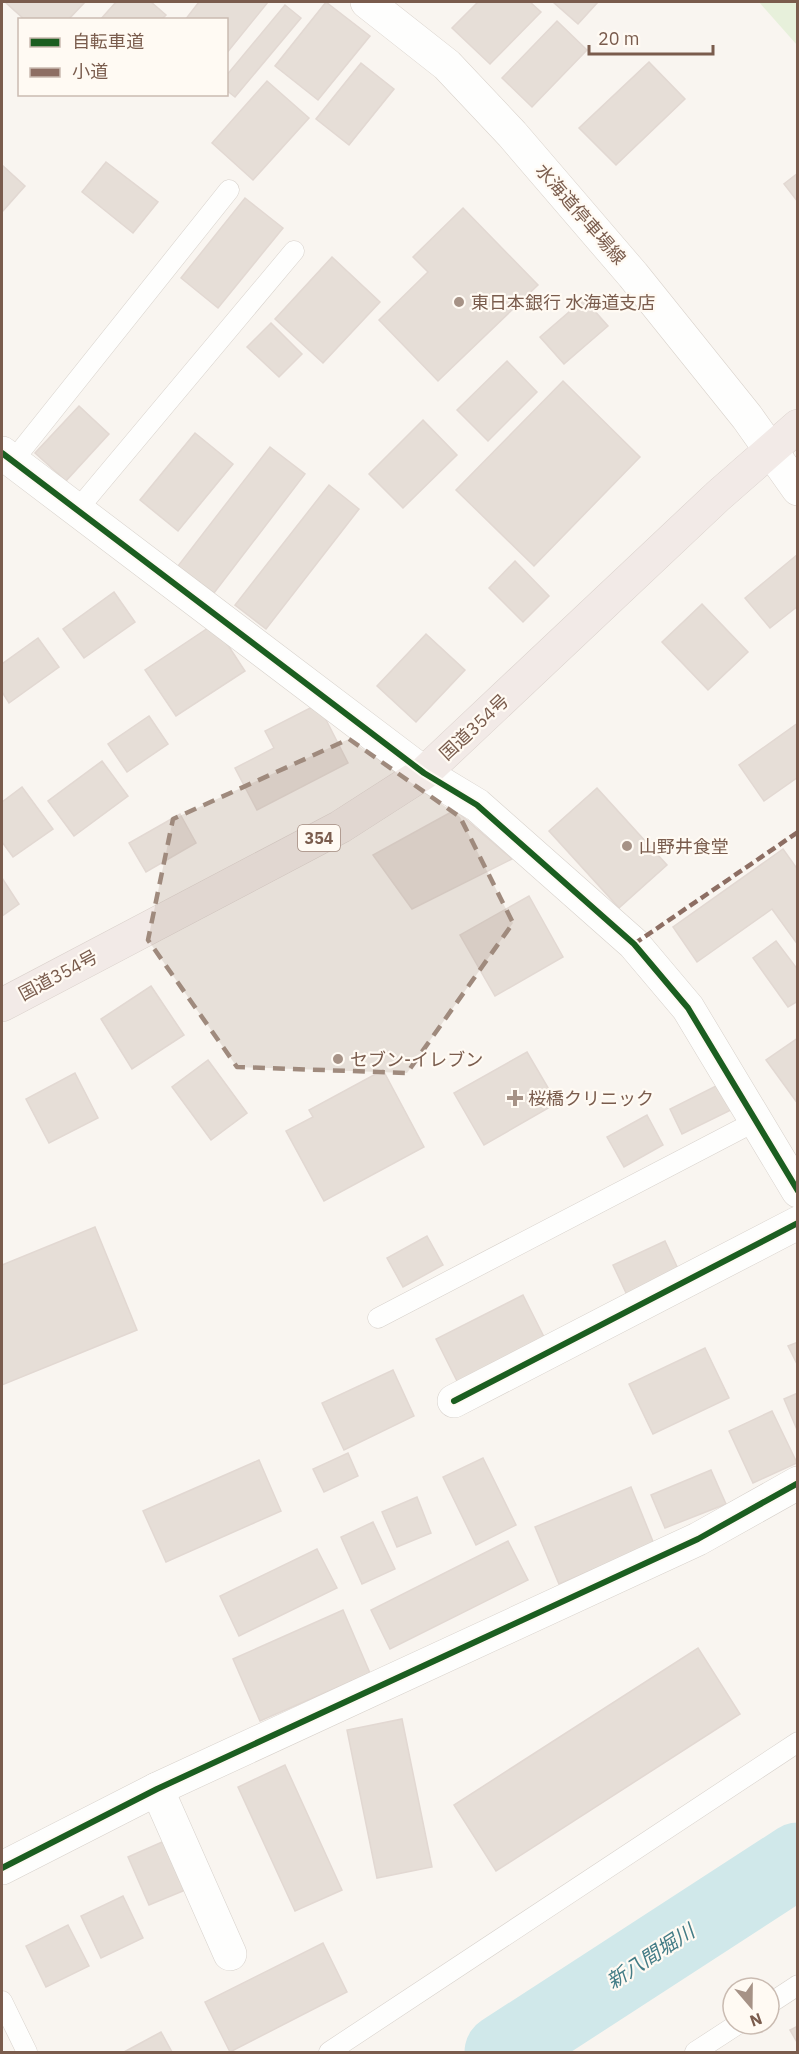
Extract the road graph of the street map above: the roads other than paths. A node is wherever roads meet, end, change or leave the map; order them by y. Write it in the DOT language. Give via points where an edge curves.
graph roads {
  1 [pos="367,2"];
  2 [pos="229,190"];
  3 [pos="294,251"];
  4 [pos="798,426"];
  5 [pos="770,449"];
  6 [pos="7,457"];
  7 [pos="798,489"];
  8 [pos="78,509"];
  9 [pos="424,773"];
  10 [pos="2,1005"];
  11 [pos="756,1121"];
  12 [pos="798,1191"];
  13 [pos="798,1222"];
  14 [pos="378,1318"];
  15 [pos="454,1401"];
  16 [pos="798,1483"];
  17 [pos="798,1742"];
  18 [pos="157,1789"];
  19 [pos="2,1868"];
  20 [pos="230,1954"];
  21 [pos="798,1985"];
  22 [pos="781,1996"];
  23 [pos="2,2001"];
  24 [pos="721,2035"];
  25 [pos="27,2052"];
  26 [pos="329,2052"];
  27 [pos="695,2052"];
  1 -- 5 [label="street, 水海道停車場線" via="447,65 512,134 633,274"];
  2 -- 6 [label="lane"];
  3 -- 8 [label="lane"];
  4 -- 5 [label="highway, 国道354号 / 354"];
  5 -- 7 [label="street, 水海道停車場線"];
  5 -- 9 [label="highway, 国道354号 / 354"];
  6 -- 8 [label="street"];
  8 -- 9 [label="street"];
  9 -- 10 [label="highway, 国道354号 / 354" via="340,827"];
  9 -- 11 [label="street" via="477,805 634,944 688,1008"];
  11 -- 12 [label="street"];
  11 -- 14 [label="lane"];
  13 -- 15 [label="street"];
  16 -- 18 [label="street" via="698,1539"];
  17 -- 26 [label="lane"];
  18 -- 19 [label="street"];
  18 -- 20 [label="street"];
  21 -- 22 [label="lane"];
  23 -- 25 [label="lane"];
  24 -- 27 [label="lane"];
}
